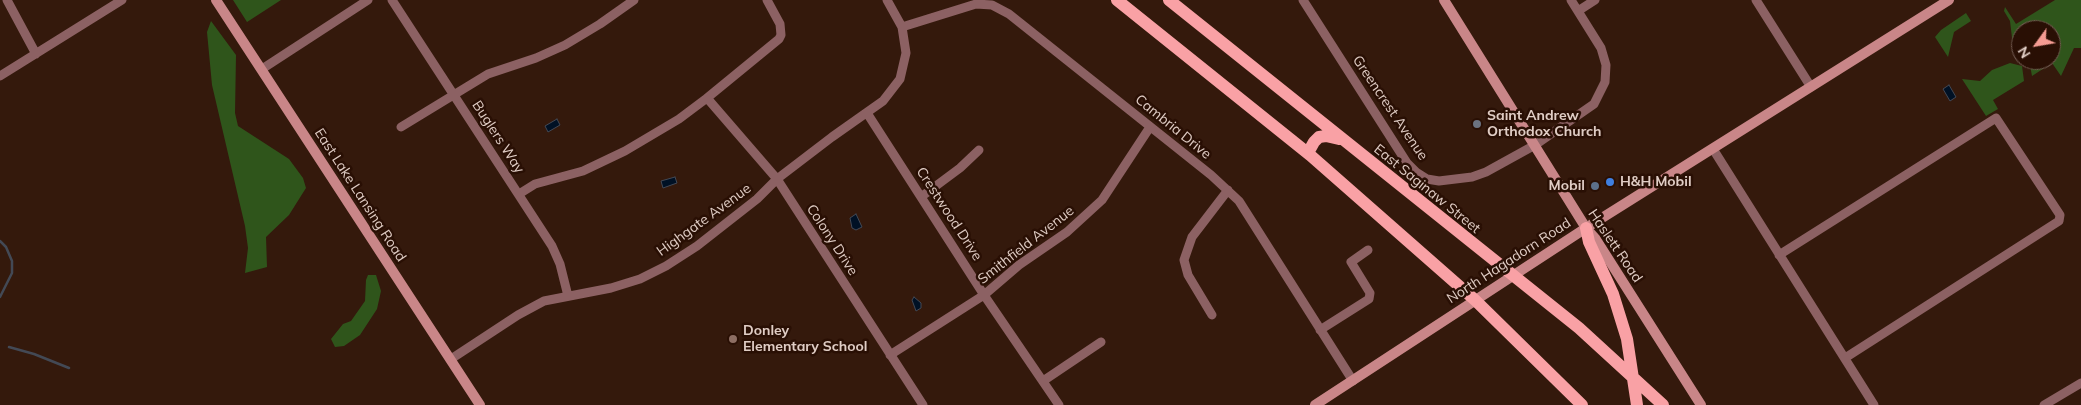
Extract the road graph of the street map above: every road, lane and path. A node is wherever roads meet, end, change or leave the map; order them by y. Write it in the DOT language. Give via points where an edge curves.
graph roads {
  1 [pos="7,0"];
  2 [pos="122,0"];
  3 [pos="216,0"];
  4 [pos="368,0"];
  5 [pos="392,0"];
  6 [pos="634,0"];
  7 [pos="767,0"];
  8 [pos="887,0"];
  9 [pos="1117,0"];
  10 [pos="1169,0"];
  11 [pos="1303,0"];
  12 [pos="1444,0"];
  13 [pos="1571,0"];
  14 [pos="1595,0"];
  15 [pos="1756,0"];
  16 [pos="1949,0"];
  17 [pos="1578,11"];
  18 [pos="902,27"];
  19 [pos="36,54"];
  20 [pos="262,69"];
  21 [pos="0,76"];
  22 [pos="1811,87"];
  23 [pos="454,94"];
  24 [pos="707,98"];
  25 [pos="867,113"];
  26 [pos="401,127"];
  27 [pos="1150,128"];
  28 [pos="1342,140"];
  29 [pos="1536,146"];
  30 [pos="979,150"];
  31 [pos="1713,150"];
  32 [pos="1310,155"];
  33 [pos="777,179"];
  34 [pos="1228,190"];
  35 [pos="519,194"];
  36 [pos="921,197"];
  37 [pos="1586,228"];
  38 [pos="1368,250"];
  39 [pos="1780,255"];
  40 [pos="1513,276"];
  41 [pos="984,294"];
  42 [pos="568,296"];
  43 [pos="1475,300"];
  44 [pos="1212,315"];
  45 [pos="1320,330"];
  46 [pos="1102,342"];
  47 [pos="890,355"];
  48 [pos="1845,358"];
  49 [pos="451,359"];
  50 [pos="1634,378"];
  51 [pos="1043,381"];
  52 [pos="1353,381"];
  53 [pos="2081,383"];
  54 [pos="480,405"];
  55 [pos="923,405"];
  56 [pos="1059,405"];
  57 [pos="1315,405"];
  58 [pos="1582,405"];
  59 [pos="1638,405"];
  60 [pos="1663,405"];
  61 [pos="1701,405"];
  62 [pos="1874,405"];
  63 [pos="2044,405"];
  1 -- 19 [label="street"];
  2 -- 19 [label="street"];
  3 -- 20 [label="main road, East Lake Lansing Road"];
  4 -- 20 [label="street"];
  5 -- 23 [label="street, Buglers Way"];
  6 -- 23 [label="street" via="565,44 536,58 488,74"];
  7 -- 24 [label="street" via="780,24 781,35 774,45"];
  8 -- 18 [label="street"];
  9 -- 32 [label="main road"];
  10 -- 28 [label="main road, East Saginaw Street"];
  11 -- 29 [label="street, Greencrest Avenue" via="1407,163 1427,179 1439,181 1472,177"];
  12 -- 29 [label="main road, Haslett Road"];
  13 -- 17 [label="street, Greencrest Avenue"];
  14 -- 17 [label="street"];
  15 -- 22 [label="street"];
  16 -- 22 [label="main road, North Hagadorn Road"];
  17 -- 29 [label="street, Greencrest Avenue" via="1601,48 1606,65 1605,82 1594,104"];
  18 -- 25 [label="street, Highgate Avenue" via="906,53 900,79 883,101"];
  18 -- 27 [label="street, Cambria Drive" via="976,4 1000,8"];
  19 -- 21 [label="street"];
  20 -- 49 [label="main road, East Lake Lansing Road"];
  22 -- 31 [label="main road, North Hagadorn Road"];
  23 -- 26 [label="street"];
  23 -- 35 [label="street, Buglers Way"];
  24 -- 33 [label="street, Colony Drive"];
  24 -- 35 [label="street" via="625,151 583,171 535,184"];
  25 -- 33 [label="street, Highgate Avenue"];
  25 -- 36 [label="street, Crestwood Drive"];
  27 -- 34 [label="street, Cambria Drive"];
  27 -- 41 [label="street, Smithfield Avenue" via="1102,200 1068,232 1025,260"];
  28 -- 32 [label="main road" via="1319,137 1311,146"];
  28 -- 40 [label="main road, East Saginaw Street"];
  29 -- 37 [label="main road, Haslett Road"];
  30 -- 36 [label="street"];
  31 -- 37 [label="main road, North Hagadorn Road"];
  31 -- 39 [label="street"];
  32 -- 43 [label="main road"];
  33 -- 42 [label="street, Highgate Avenue" via="757,199 666,266 610,289"];
  33 -- 47 [label="street, Colony Drive"];
  34 -- 44 [label="street" via="1192,237 1184,260 1188,275"];
  34 -- 45 [label="street, Cambria Drive" via="1239,201"];
  35 -- 42 [label="street, Buglers Way" via="552,246"];
  36 -- 41 [label="street, Crestwood Drive"];
  37 -- 40 [label="main road, North Hagadorn Road"];
  37 -- 50 [label="main road" via="1618,308"];
  37 -- 61 [label="main road, Haslett Road"];
  38 -- 45 [label="street" via="1351,262 1370,293 1369,299"];
  39 -- 48 [label="street"];
  39 -- 48 [label="street" via="1997,118 2061,219"];
  40 -- 43 [label="main road, North Hagadorn Road"];
  40 -- 50 [label="main road, East Saginaw Street" via="1579,328"];
  41 -- 47 [label="street, Smithfield Avenue"];
  41 -- 51 [label="street, Crestwood Drive"];
  42 -- 49 [label="street, Highgate Avenue" via="534,306"];
  43 -- 52 [label="main road, North Hagadorn Road"];
  43 -- 58 [label="main road"];
  45 -- 52 [label="street, Cambria Drive"];
  46 -- 51 [label="street"];
  47 -- 55 [label="street, Colony Drive"];
  48 -- 62 [label="street"];
  49 -- 54 [label="main road, East Lake Lansing Road"];
  50 -- 59 [label="main road"];
  50 -- 60 [label="main road, East Saginaw Street"];
  51 -- 56 [label="street, Crestwood Drive"];
  52 -- 57 [label="main road, North Hagadorn Road"];
  53 -- 63 [label="street"];
}
